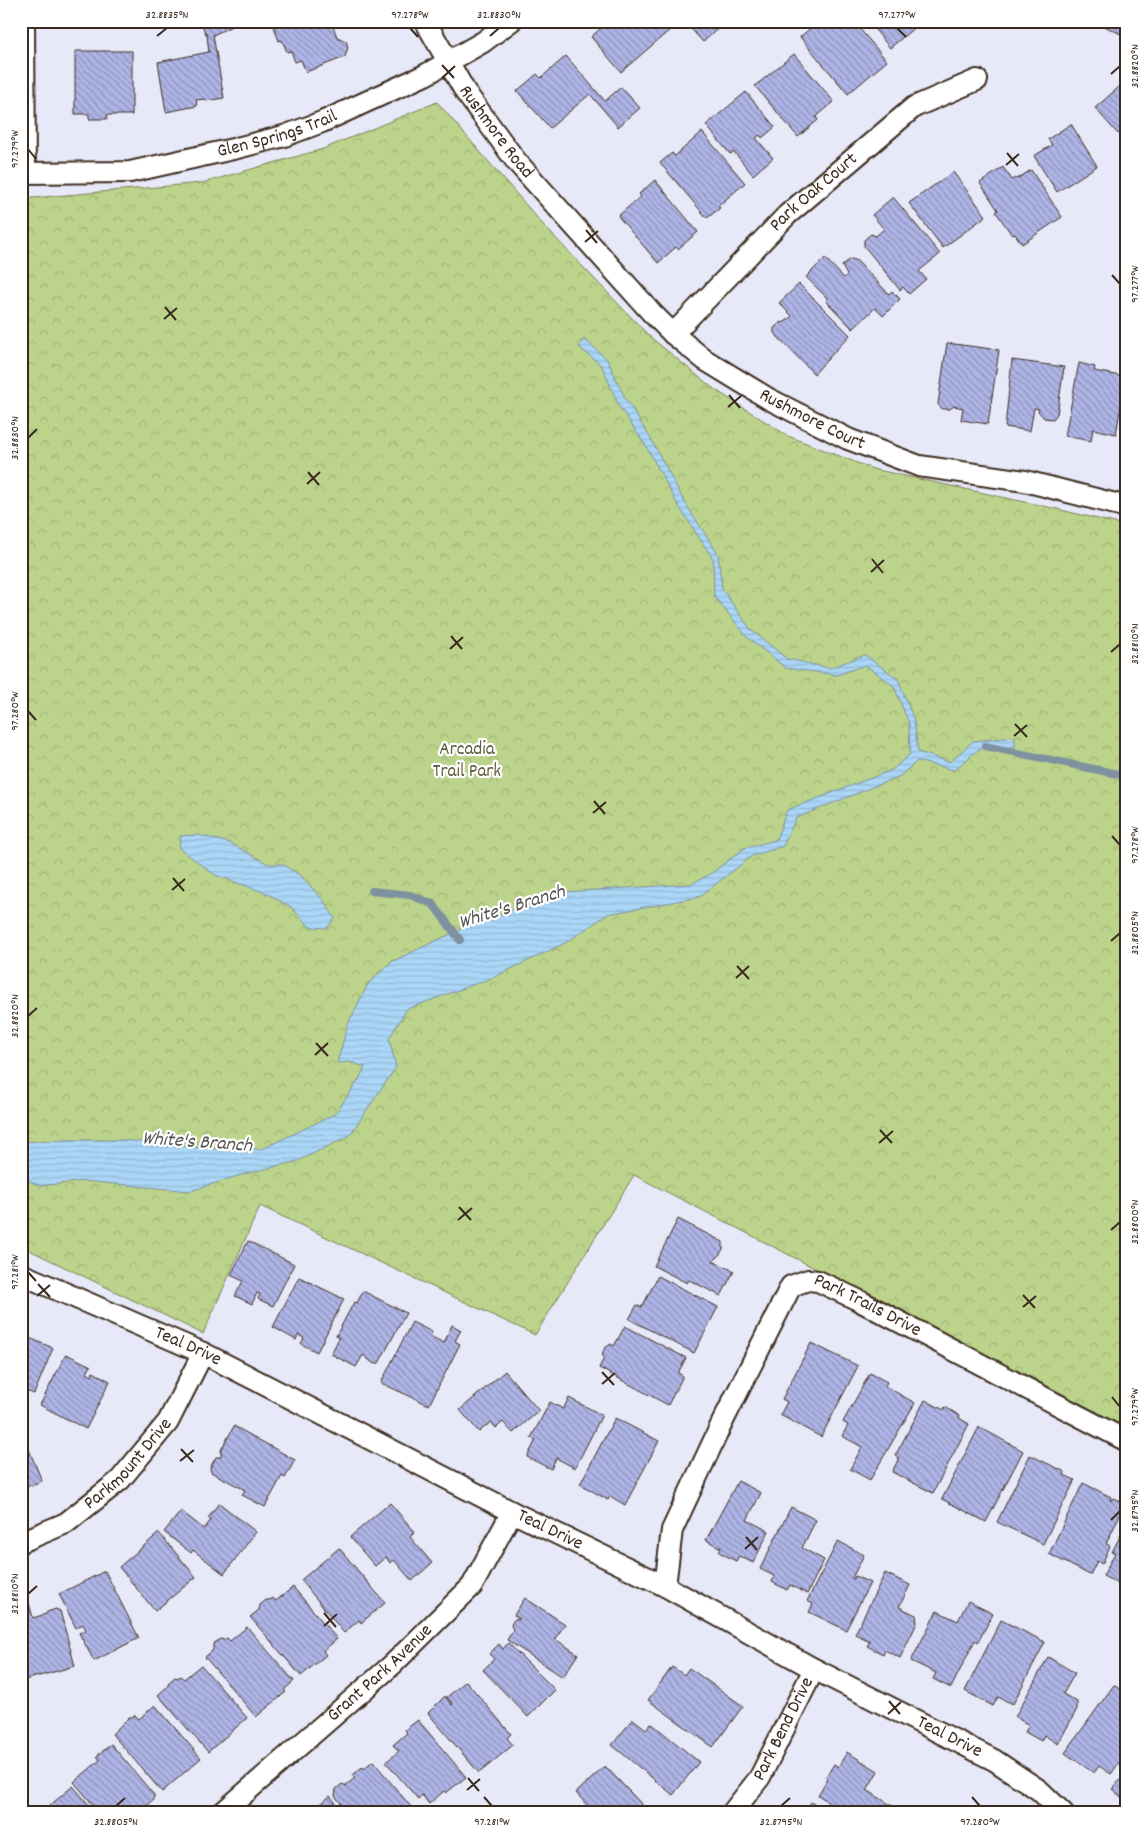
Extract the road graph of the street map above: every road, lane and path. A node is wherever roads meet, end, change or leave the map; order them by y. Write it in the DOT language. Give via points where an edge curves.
graph roads {
  1 [pos="24,21"];
  2 [pos="426,21"];
  3 [pos="511,21"];
  4 [pos="448,62"];
  5 [pos="977,80"];
  6 [pos="23,173"];
  7 [pos="561,212"];
  8 [pos="673,334"];
  9 [pos="1127,507"];
  10 [pos="21,1274"];
  11 [pos="203,1353"];
  12 [pos="1127,1441"];
  13 [pos="512,1512"];
  14 [pos="21,1542"];
  15 [pos="665,1586"];
  16 [pos="814,1669"];
  17 [pos="222,1813"];
  18 [pos="732,1813"];
  19 [pos="1063,1813"];
  1 -- 6 [label="street"];
  2 -- 4 [label="street, Rushmore Road"];
  3 -- 4 [label="street, Glen Springs Trail" via="484,42"];
  4 -- 6 [label="street, Glen Springs Trail" via="425,76 284,136 130,172"];
  4 -- 7 [label="street, Rushmore Road" via="466,94 516,161"];
  5 -- 8 [label="street, Park Oak Court" via="914,107 788,215"];
  7 -- 8 [label="street, Rushmore Court"];
  8 -- 9 [label="street, Rushmore Court" via="705,360 768,399 857,443 919,466 1025,481"];
  10 -- 11 [label="street, Teal Drive"];
  11 -- 13 [label="street, Teal Drive"];
  11 -- 14 [label="street, Parkmount Drive" via="168,1422 120,1480 66,1523"];
  12 -- 15 [label="street, Park Trails Drive" via="858,1300 818,1281 808,1280 790,1286 672,1530"];
  13 -- 15 [label="street, Teal Drive"];
  13 -- 17 [label="street, Grant Park Avenue" via="472,1586 392,1665"];
  15 -- 16 [label="street, Teal Drive"];
  16 -- 18 [label="street, Park Bend Drive" via="760,1777"];
  16 -- 19 [label="street, Teal Drive" via="994,1760 1039,1790"];
}
